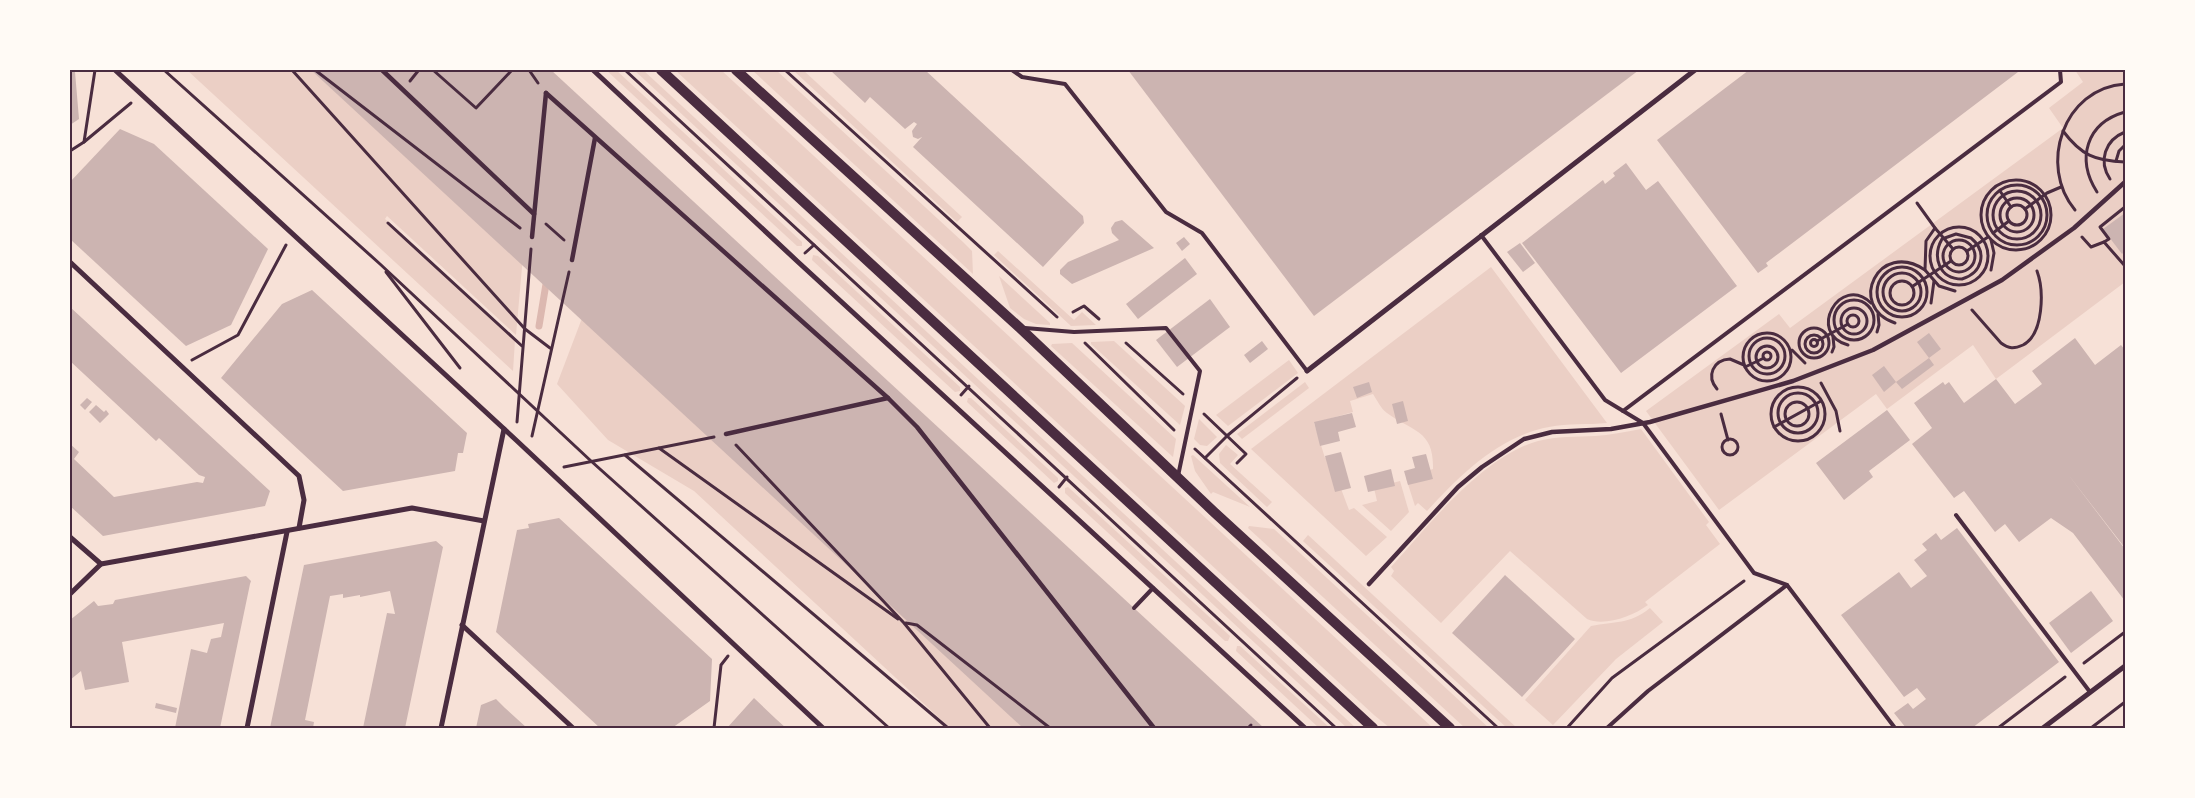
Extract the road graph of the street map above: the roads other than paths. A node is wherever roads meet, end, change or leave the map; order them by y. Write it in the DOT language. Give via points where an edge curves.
graph roads {
  1 [pos="116,70"];
  2 [pos="382,70"];
  3 [pos="593,70"];
  4 [pos="661,70"];
  5 [pos="736,70"];
  6 [pos="1012,70"];
  7 [pos="1016,70"];
  8 [pos="1695,70"];
  9 [pos="2060,70"];
  10 [pos="1022,77"];
  11 [pos="595,138"];
  12 [pos="2125,182"];
  13 [pos="534,214"];
  14 [pos="1481,235"];
  15 [pos="532,237"];
  16 [pos="572,260"];
  17 [pos="70,262"];
  18 [pos="1020,328"];
  19 [pos="1307,370"];
  20 [pos="888,398"];
  21 [pos="1623,411"];
  22 [pos="1642,423"];
  23 [pos="504,429"];
  24 [pos="726,434"];
  25 [pos="1178,476"];
  26 [pos="1956,515"];
  27 [pos="484,521"];
  28 [pos="299,528"];
  29 [pos="287,532"];
  30 [pos="70,537"];
  31 [pos="101,564"];
  32 [pos="1369,584"];
  33 [pos="1787,585"];
  34 [pos="1152,588"];
  35 [pos="70,594"];
  36 [pos="1134,608"];
  37 [pos="462,625"];
  38 [pos="2125,666"];
  39 [pos="2090,692"];
  40 [pos="247,728"];
  41 [pos="440,728"];
  42 [pos="573,728"];
  43 [pos="823,728"];
  44 [pos="1154,728"];
  45 [pos="1305,728"];
  46 [pos="1374,728"];
  47 [pos="1450,728"];
  48 [pos="1607,728"];
  49 [pos="1895,728"];
  50 [pos="2043,728"];
  1 -- 23 [label="street"];
  2 -- 13 [label="street"];
  3 -- 34 [label="street"];
  4 -- 46 [label="main road"];
  5 -- 18 [label="main road"];
  6 -- 10 [label="lane"];
  7 -- 10 [label="lane"];
  8 -- 14 [label="street"];
  9 -- 21 [label="lane" via="2061,82"];
  10 -- 19 [label="lane" via="1065,84 1166,212 1202,234"];
  11 -- 13 [label="street" via="546,93"];
  11 -- 16 [label="street"];
  11 -- 20 [label="street"];
  12 -- 22 [label="street" via="2074,228 2032,259 1983,290 1873,350 1718,404"];
  13 -- 15 [label="street"];
  14 -- 19 [label="street"];
  14 -- 21 [label="lane" via="1605,400"];
  17 -- 28 [label="street" via="299,476 304,500"];
  18 -- 25 [label="main road"];
  18 -- 25 [label="lane" via="1074,332 1166,328 1200,371"];
  20 -- 24 [label="street"];
  20 -- 44 [label="street" via="916,427"];
  21 -- 22 [label="lane"];
  22 -- 32 [label="street" via="1611,429 1552,432 1524,440 1507,450 1458,488"];
  22 -- 33 [label="lane" via="1754,573"];
  23 -- 27 [label="street"];
  23 -- 43 [label="street"];
  25 -- 47 [label="main road"];
  26 -- 39 [label="lane"];
  27 -- 28 [label="street" via="412,508"];
  27 -- 37 [label="street"];
  28 -- 29 [label="street"];
  29 -- 31 [label="street"];
  29 -- 40 [label="street"];
  30 -- 31 [label="street"];
  31 -- 35 [label="street"];
  33 -- 48 [label="lane" via="1648,691"];
  33 -- 49 [label="lane"];
  34 -- 36 [label="lane"];
  34 -- 45 [label="street"];
  37 -- 41 [label="street"];
  37 -- 42 [label="street"];
  38 -- 39 [label="street"];
  39 -- 50 [label="street"];
}
